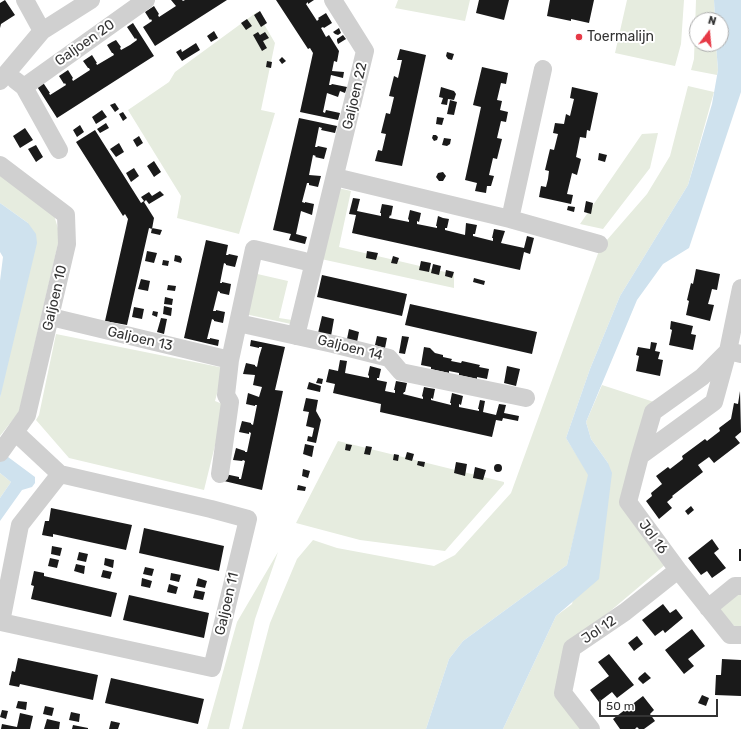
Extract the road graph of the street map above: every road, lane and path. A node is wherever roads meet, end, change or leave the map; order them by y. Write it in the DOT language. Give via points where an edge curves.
graph roads {
  1 [pos="25,0"];
  2 [pos="90,0"];
  3 [pos="146,0"];
  4 [pos="333,0"];
  5 [pos="42,31"];
  6 [pos="543,69"];
  7 [pos="3,77"];
  8 [pos="24,87"];
  9 [pos="59,150"];
  10 [pos="0,165"];
  11 [pos="335,177"];
  12 [pos="510,219"];
  13 [pos="599,244"];
  14 [pos="304,260"];
  15 [pos="741,288"];
  16 [pos="51,317"];
  17 [pos="238,323"];
  18 [pos="296,336"];
  19 [pos="734,352"];
  20 [pos="230,360"];
  21 [pos="526,398"];
  22 [pos="15,432"];
  23 [pos="2,450"];
  24 [pos="640,456"];
  25 [pos="60,474"];
  26 [pos="220,474"];
  27 [pos="678,570"];
  28 [pos="741,586"];
  29 [pos="708,608"];
  30 [pos="0,624"];
  31 [pos="741,635"];
  32 [pos="591,729"];
  1 -- 5 [label="street"];
  2 -- 5 [label="street"];
  3 -- 8 [label="street, Galjoen 20"];
  4 -- 11 [label="street, Galjoen 22" via="365,51"];
  5 -- 7 [label="street"];
  6 -- 12 [label="street"];
  7 -- 8 [label="street"];
  8 -- 9 [label="street"];
  10 -- 16 [label="street, Galjoen 10" via="66,215 68,244"];
  11 -- 12 [label="street"];
  11 -- 18 [label="street, Galjoen 22" via="312,262"];
  12 -- 13 [label="street"];
  14 -- 17 [label="street" via="254,249"];
  15 -- 19 [label="street"];
  16 -- 20 [label="street, Galjoen 13"];
  16 -- 22 [label="street, Galjoen 10" via="27,415"];
  17 -- 18 [label="street, Galjoen 14"];
  17 -- 20 [label="street"];
  18 -- 21 [label="street, Galjoen 14" via="389,358 401,372"];
  19 -- 24 [label="street" via="714,402"];
  19 -- 24 [label="street, Jol 16" via="653,412"];
  20 -- 26 [label="street" via="226,395 230,402"];
  22 -- 23 [label="street, Galjoen 10"];
  22 -- 25 [label="street"];
  24 -- 27 [label="street, Jol 16" via="628,502"];
  25 -- 30 [label="street, Galjoen 11" via="20,525"];
  25 -- 30 [label="street, Galjoen 11" via="248,519 212,668"];
  27 -- 29 [label="street, Jol 16"];
  27 -- 32 [label="street, Jol 12" via="625,612 572,648 564,693"];
  28 -- 29 [label="street" via="735,586"];
  29 -- 31 [label="street, Jol 16" via="730,635"];
}
